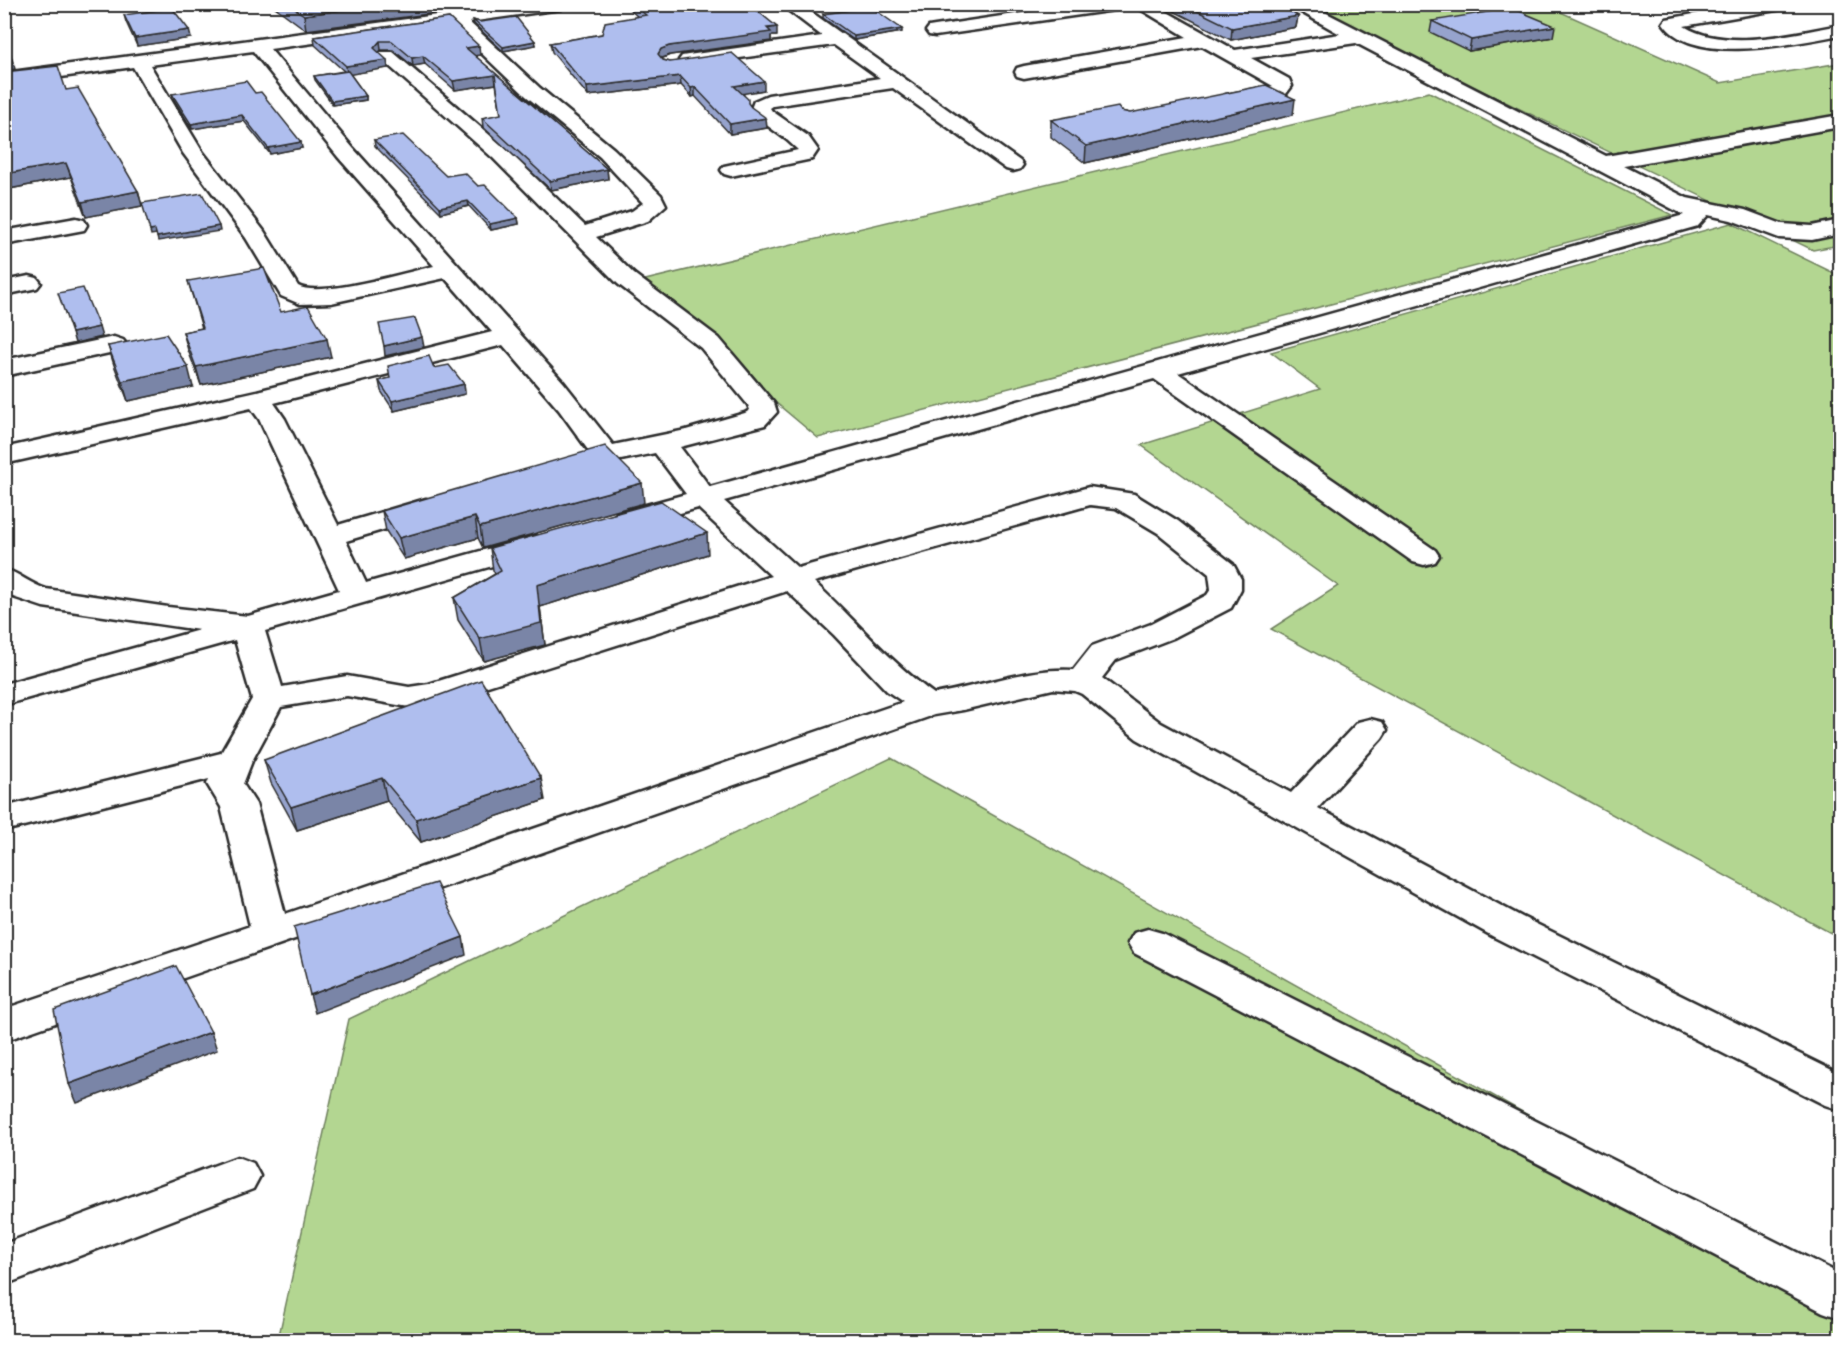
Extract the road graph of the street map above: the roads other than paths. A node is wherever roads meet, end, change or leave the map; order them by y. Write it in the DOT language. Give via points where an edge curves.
graph roads {
  1 [pos="561,4"];
  2 [pos="669,4"];
  3 [pos="756,4"];
  4 [pos="788,4"];
  5 [pos="1122,4"];
  6 [pos="1140,4"];
  7 [pos="1295,4"];
  8 [pos="1782,4"];
  9 [pos="456,19"];
  10 [pos="1840,30"];
  11 [pos="934,31"];
  12 [pos="1358,37"];
  13 [pos="835,40"];
  14 [pos="1203,40"];
  15 [pos="258,45"];
  16 [pos="1236,55"];
  17 [pos="387,56"];
  18 [pos="139,61"];
  19 [pos="670,63"];
  20 [pos="1024,72"];
  21 [pos="4,80"];
  22 [pos="894,82"];
  23 [pos="1219,102"];
  24 [pos="1840,121"];
  25 [pos="1603,163"];
  26 [pos="1013,165"];
  27 [pos="731,170"];
  28 [pos="1680,203"];
  29 [pos="76,225"];
  30 [pos="1840,227"];
  31 [pos="581,234"];
  32 [pos="4,238"];
  33 [pos="450,270"];
  34 [pos="29,283"];
  35 [pos="4,288"];
  36 [pos="508,336"];
  37 [pos="114,345"];
  38 [pos="4,368"];
  39 [pos="1157,370"];
  40 [pos="258,399"];
  41 [pos="664,443"];
  42 [pos="4,456"];
  43 [pos="704,498"];
  44 [pos="451,501"];
  45 [pos="602,526"];
  46 [pos="329,537"];
  47 [pos="556,539"];
  48 [pos="1424,556"];
  49 [pos="4,578"];
  50 [pos="792,579"];
  51 [pos="357,595"];
  52 [pos="247,625"];
  53 [pos="1082,681"];
  54 [pos="4,694"];
  55 [pos="268,699"];
  56 [pos="928,705"];
  57 [pos="1370,729"];
  58 [pos="234,761"];
  59 [pos="1295,811"];
  60 [pos="4,819"];
  61 [pos="271,933"];
  62 [pos="1148,944"];
  63 [pos="4,1025"];
  64 [pos="1840,1093"];
  65 [pos="237,1176"];
  66 [pos="4,1265"];
  67 [pos="1840,1297"];
  1 -- 9 [label="street"];
  2 -- 3 [label="street" via="687,13"];
  4 -- 13 [label="street"];
  5 -- 11 [label="street"];
  6 -- 14 [label="street"];
  7 -- 12 [label="street"];
  8 -- 10 [label="street" via="1672,23 1681,32 1713,43 1734,45"];
  9 -- 15 [label="street"];
  9 -- 31 [label="street" via="532,92 608,153 653,200 654,205 640,216"];
  12 -- 16 [label="street"];
  12 -- 25 [label="street"];
  13 -- 19 [label="street"];
  13 -- 22 [label="street"];
  14 -- 16 [label="street"];
  14 -- 20 [label="street"];
  15 -- 18 [label="street"];
  15 -- 33 [label="street" via="365,177"];
  16 -- 23 [label="street" via="1283,86"];
  17 -- 31 [label="street" via="500,154"];
  18 -- 21 [label="street"];
  18 -- 33 [label="street" via="193,153 256,236 289,291 300,297 331,296"];
  22 -- 26 [label="street"];
  22 -- 27 [label="street" via="768,101 760,111 805,143 808,150 797,158"];
  24 -- 25 [label="street"];
  25 -- 28 [label="street"];
  28 -- 30 [label="street" via="1737,215 1779,231 1812,233"];
  28 -- 39 [label="street" via="1697,216"];
  29 -- 32 [label="street"];
  31 -- 41 [label="street" via="626,279 710,344 761,402 764,412 755,419"];
  33 -- 36 [label="street"];
  34 -- 35 [label="street"];
  36 -- 40 [label="street"];
  36 -- 41 [label="street" via="595,458"];
  37 -- 38 [label="street"];
  39 -- 43 [label="street"];
  39 -- 48 [label="street"];
  40 -- 42 [label="street"];
  40 -- 46 [label="street" via="272,419"];
  41 -- 43 [label="street"];
  43 -- 45 [label="street"];
  43 -- 50 [label="street"];
  44 -- 46 [label="street"];
  46 -- 51 [label="street"];
  47 -- 51 [label="street"];
  49 -- 52 [label="street" via="24,593 43,598"];
  50 -- 53 [label="street" via="1089,496 1124,500 1168,527 1222,570 1226,589 1220,601 1162,631 1104,653"];
  50 -- 55 [label="street" via="434,693 409,697 347,686"];
  50 -- 56 [label="street" via="899,684"];
  51 -- 52 [label="street"];
  52 -- 54 [label="street"];
  52 -- 55 [label="street"];
  53 -- 56 [label="street" via="1053,680"];
  53 -- 59 [label="street" via="1149,731"];
  55 -- 58 [label="street"];
  56 -- 61 [label="street" via="687,792"];
  57 -- 59 [label="street"];
  58 -- 60 [label="street"];
  58 -- 61 [label="street" via="225,784 238,804"];
  59 -- 64 [label="street" via="1508,927"];
  61 -- 63 [label="street"];
  62 -- 67 [label="street"];
  65 -- 66 [label="street"];
}
